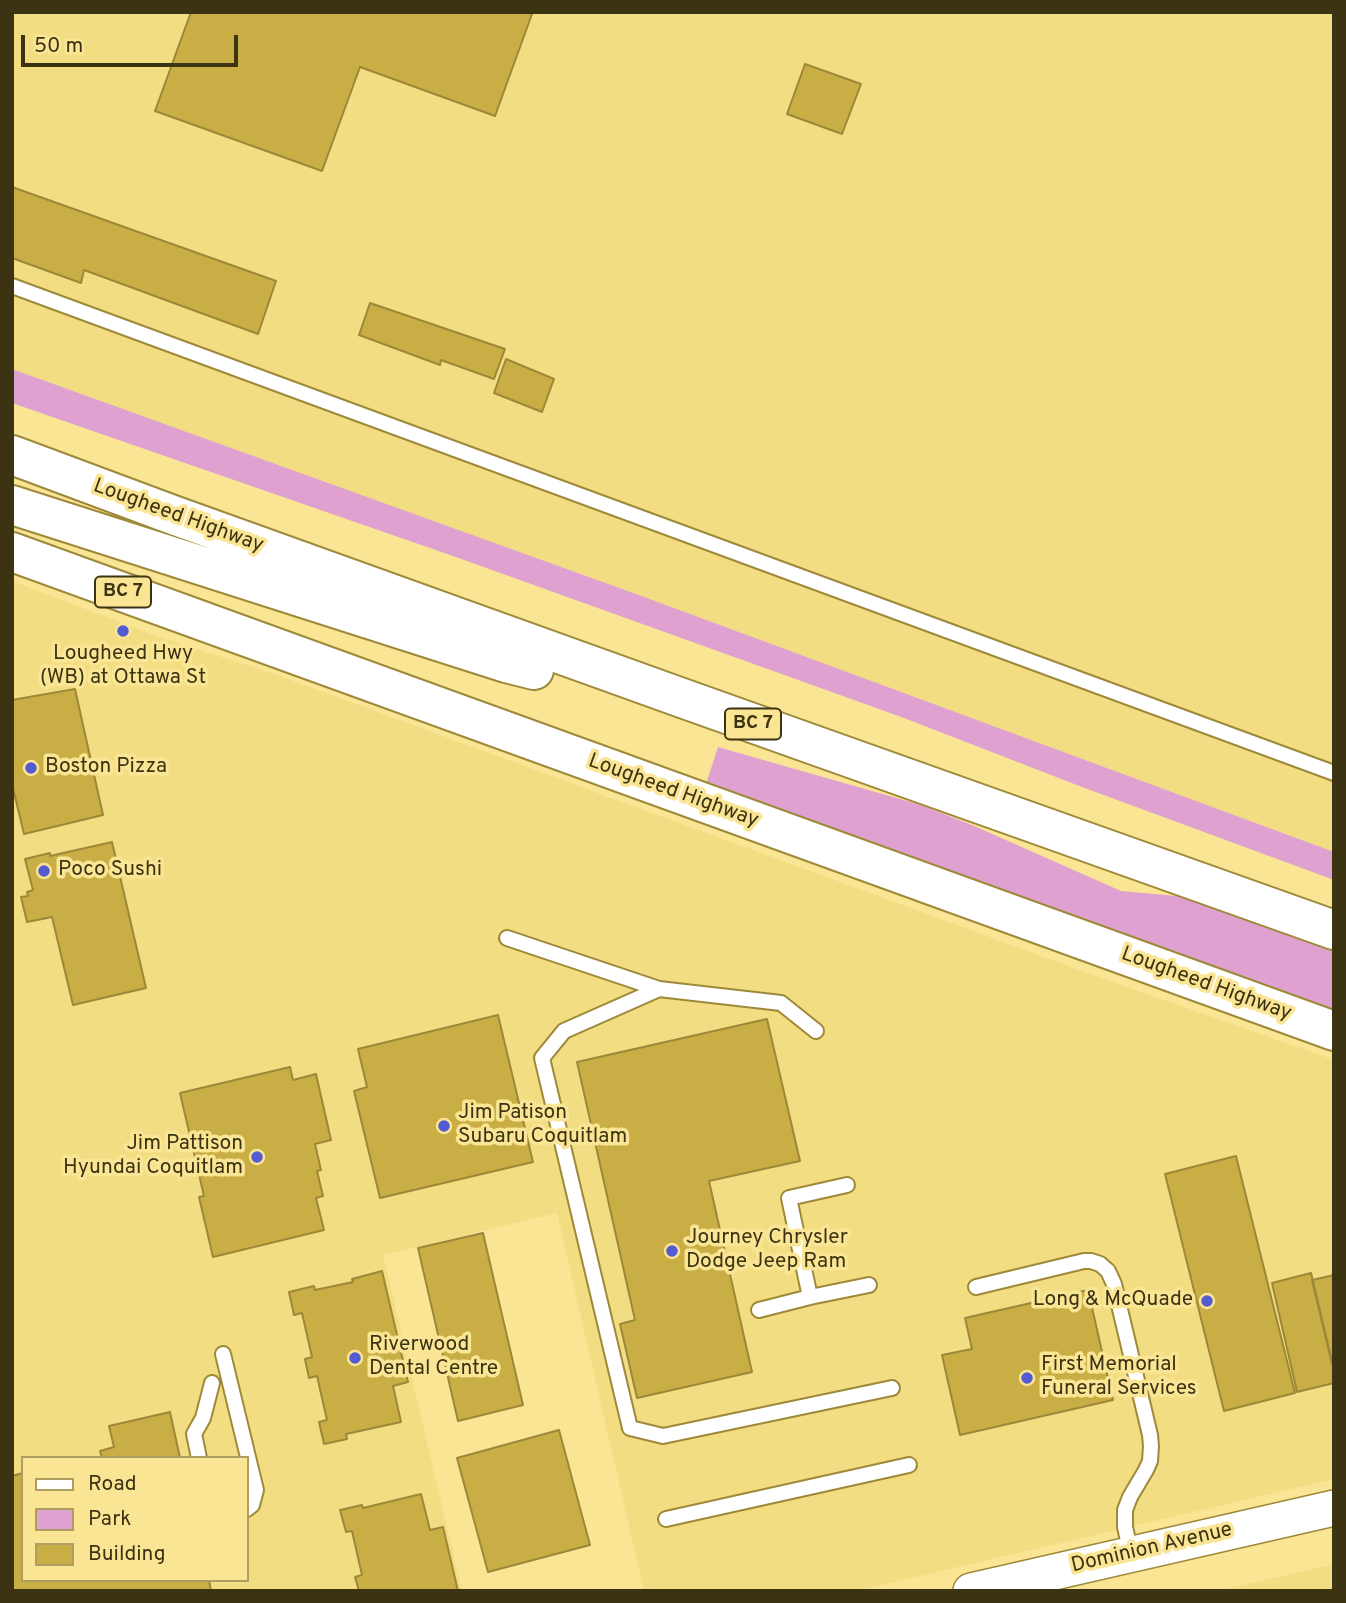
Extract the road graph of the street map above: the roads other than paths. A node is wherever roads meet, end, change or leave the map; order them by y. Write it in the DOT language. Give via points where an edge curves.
graph roads {
  1 [pos="12,286"];
  2 [pos="12,455"];
  3 [pos="12,505"];
  4 [pos="12,552"];
  5 [pos="682,698"];
  6 [pos="1334,773"];
  7 [pos="1334,929"];
  8 [pos="507,938"];
  9 [pos="659,989"];
  10 [pos="816,1031"];
  11 [pos="1334,1031"];
  12 [pos="847,1185"];
  13 [pos="869,1285"];
  14 [pos="976,1287"];
  15 [pos="810,1297"];
  16 [pos="760,1310"];
  17 [pos="223,1354"];
  18 [pos="212,1383"];
  19 [pos="892,1388"];
  20 [pos="199,1456"];
  21 [pos="248,1456"];
  22 [pos="248,1457"];
  23 [pos="909,1465"];
  24 [pos="248,1508"];
  25 [pos="1334,1508"];
  26 [pos="666,1519"];
  27 [pos="1131,1554"];
  28 [pos="971,1591"];
  1 -- 6 [label="lane"];
  2 -- 5 [label="main road, Lougheed Highway / BC 7"];
  3 -- 5 [label="main road" via="506,663"];
  4 -- 11 [label="main road, Lougheed Highway / BC 7"];
  5 -- 7 [label="main road, Lougheed Highway / BC 7"];
  8 -- 9 [label="lane"];
  9 -- 10 [label="lane" via="780,1003"];
  9 -- 19 [label="lane" via="564,1031 542,1058 630,1428 663,1436"];
  12 -- 15 [label="lane" via="789,1198"];
  13 -- 15 [label="lane"];
  14 -- 27 [label="lane" via="1084,1261 1100,1264 1108,1272 1150,1435 1150,1461 1125,1510"];
  15 -- 16 [label="lane"];
  17 -- 21 [label="lane"];
  18 -- 20 [label="lane" via="194,1433"];
  22 -- 24 [label="lane" via="256,1490"];
  23 -- 26 [label="lane"];
  25 -- 27 [label="street, Dominion Avenue"];
  27 -- 28 [label="street, Dominion Avenue"];
}
